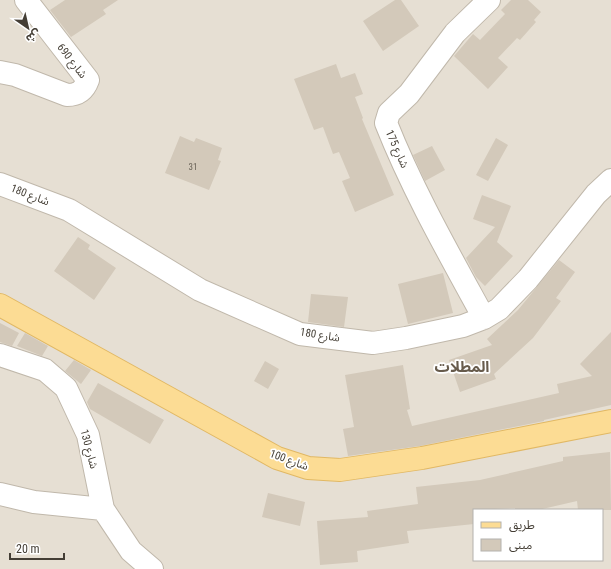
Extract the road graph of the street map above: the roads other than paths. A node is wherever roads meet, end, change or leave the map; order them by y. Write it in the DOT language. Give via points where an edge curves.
graph roads {
  1 [pos="26,0"];
  2 [pos="489,0"];
  3 [pos="0,72"];
  4 [pos="611,180"];
  5 [pos="0,184"];
  6 [pos="0,305"];
  7 [pos="484,318"];
  8 [pos="0,355"];
  9 [pos="611,421"];
  10 [pos="0,494"];
  11 [pos="103,509"];
  12 [pos="152,569"];
  1 -- 3 [label="street, شارع 690" via="88,80 86,86 81,92 67,95"];
  2 -- 7 [label="street, شارع 175" via="455,33 409,94 389,114 386,123 433,225"];
  4 -- 7 [label="street, شارع 180" via="596,194 507,303"];
  5 -- 7 [label="street, شارع 180" via="69,210 200,290 300,334 373,343 400,340 463,326"];
  6 -- 9 [label="main road, شارع 100" via="277,458 308,468 332,470 422,458"];
  8 -- 11 [label="street, شارع 130" via="45,370 66,388 88,435"];
  10 -- 11 [label="street" via="34,502"];
  11 -- 12 [label="street, شارع 130" via="131,551"];
}
